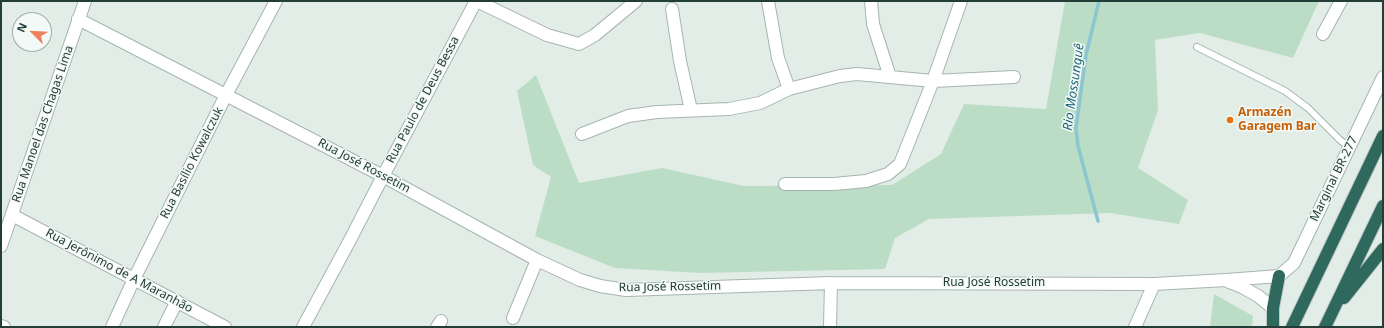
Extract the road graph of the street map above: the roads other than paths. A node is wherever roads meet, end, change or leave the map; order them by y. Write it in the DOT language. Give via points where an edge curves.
graph roads {
  1 [pos="84,1"];
  2 [pos="276,1"];
  3 [pos="476,1"];
  4 [pos="636,1"];
  5 [pos="768,1"];
  6 [pos="871,1"];
  7 [pos="961,1"];
  8 [pos="1341,1"];
  9 [pos="672,10"];
  10 [pos="78,20"];
  11 [pos="1323,34"];
  12 [pos="1197,47"];
  13 [pos="890,77"];
  14 [pos="1014,77"];
  15 [pos="1383,77"];
  16 [pos="933,81"];
  17 [pos="789,89"];
  18 [pos="226,95"];
  19 [pos="691,110"];
  20 [pos="582,134"];
  21 [pos="1383,136"];
  22 [pos="1349,147"];
  23 [pos="383,176"];
  24 [pos="785,184"];
  25 [pos="1383,206"];
  26 [pos="12,215"];
  27 [pos="1,246"];
  28 [pos="1383,249"];
  29 [pos="537,260"];
  30 [pos="1279,276"];
  31 [pos="134,279"];
  32 [pos="1226,280"];
  33 [pos="831,283"];
  34 [pos="1154,284"];
  35 [pos="177,302"];
  36 [pos="1273,308"];
  37 [pos="1331,315"];
  38 [pos="513,318"];
  39 [pos="112,327"];
  40 [pos="164,327"];
  41 [pos="226,327"];
  42 [pos="303,327"];
  43 [pos="830,327"];
  44 [pos="1135,327"];
  45 [pos="1273,327"];
  46 [pos="1292,327"];
  47 [pos="1325,327"];
  1 -- 10 [label="street, Rua Manoel das Chagas Lima"];
  2 -- 18 [label="street, Rua Basílio Kowalczuk"];
  3 -- 4 [label="street" via="547,35 579,44 595,35"];
  3 -- 23 [label="street, Rua Paulo de Deus Bessa"];
  5 -- 17 [label="street" via="778,58"];
  6 -- 13 [label="street" via="873,24"];
  7 -- 16 [label="street"];
  8 -- 11 [label="street"];
  9 -- 19 [label="street"];
  10 -- 18 [label="street, Rua José Rossetim"];
  10 -- 26 [label="street, Rua Manoel das Chagas Lima"];
  12 -- 22 [label="lane" via="1285,91 1308,108"];
  13 -- 16 [label="street"];
  13 -- 17 [label="street" via="857,74 840,76"];
  14 -- 16 [label="street"];
  15 -- 22 [label="street, Marginal BR-277"];
  16 -- 24 [label="street" via="900,164 888,174 866,181"];
  17 -- 19 [label="street" via="760,103 729,109"];
  18 -- 23 [label="street, Rua José Rossetim"];
  18 -- 31 [label="street, Rua Basílio Kowalczuk"];
  19 -- 20 [label="street" via="628,116"];
  21 -- 46 [label="highway"];
  22 -- 30 [label="street, Marginal BR-277" via="1294,263"];
  23 -- 29 [label="street, Rua José Rossetim"];
  23 -- 42 [label="street, Rua Paulo de Deus Bessa"];
  25 -- 37 [label="highway"];
  26 -- 27 [label="street, Rua Manoel das Chagas Lima"];
  26 -- 31 [label="street, Rua Jerônimo de A Maranhão"];
  28 -- 37 [label="highway"];
  29 -- 33 [label="street, Rua José Rossetim" via="580,280 626,290"];
  29 -- 38 [label="street"];
  30 -- 32 [label="street, Rua José Rossetim"];
  30 -- 36 [label="highway"];
  31 -- 35 [label="street, Rua Jerônimo de A Maranhão"];
  31 -- 39 [label="street, Rua Basílio Kowalczuk"];
  32 -- 34 [label="street, Rua José Rossetim"];
  32 -- 36 [label="street" via="1258,296"];
  33 -- 34 [label="street, Rua José Rossetim"];
  33 -- 43 [label="street"];
  34 -- 44 [label="street"];
  35 -- 40 [label="street"];
  35 -- 41 [label="street, Rua Jerônimo de A Maranhão"];
  36 -- 45 [label="highway"];
  37 -- 47 [label="highway"];
}
